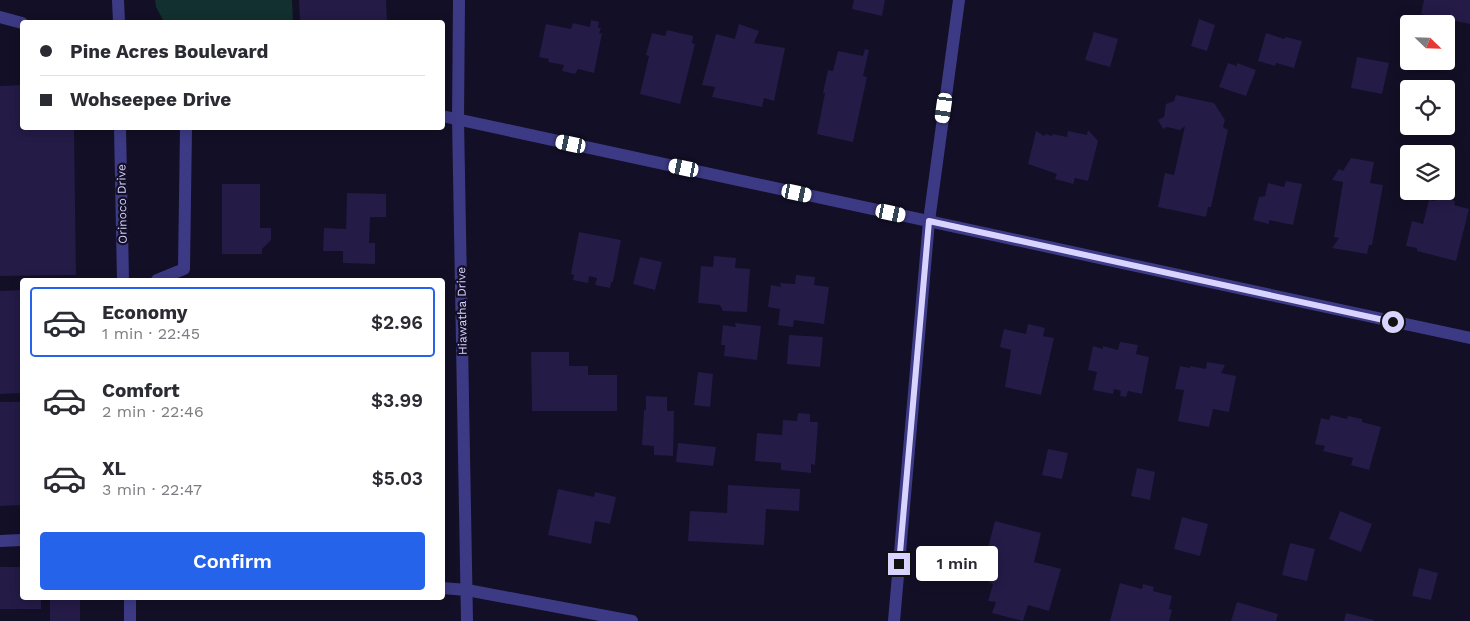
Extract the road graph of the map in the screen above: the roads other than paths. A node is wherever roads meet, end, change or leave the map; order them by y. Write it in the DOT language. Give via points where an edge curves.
graph roads {
  1 [pos="118,0"];
  2 [pos="459,0"];
  3 [pos="959,0"];
  4 [pos="0,17"];
  5 [pos="119,20"];
  6 [pos="20,22"];
  7 [pos="445,117"];
  8 [pos="458,119"];
  9 [pos="120,130"];
  10 [pos="186,130"];
  11 [pos="929,221"];
  12 [pos="123,278"];
  13 [pos="162,278"];
  14 [pos="1470,338"];
  15 [pos="20,540"];
  16 [pos="0,541"];
  17 [pos="445,588"];
  18 [pos="467,590"];
  19 [pos="130,600"];
  20 [pos="130,621"];
  21 [pos="467,621"];
  22 [pos="632,621"];
  23 [pos="894,621"];
  1 -- 5 [label="street"];
  2 -- 8 [label="street, Hiawatha Drive"];
  3 -- 11 [label="street"];
  4 -- 6 [label="street"];
  7 -- 8 [label="street"];
  8 -- 11 [label="street"];
  8 -- 18 [label="street, Hiawatha Drive"];
  9 -- 12 [label="street, Orinoco Drive"];
  10 -- 13 [label="street" via="184,269"];
  11 -- 14 [label="street"];
  11 -- 23 [label="street"];
  15 -- 16 [label="street"];
  17 -- 18 [label="street"];
  18 -- 21 [label="street, Hiawatha Drive"];
  18 -- 22 [label="street"];
  19 -- 20 [label="street"];
}
